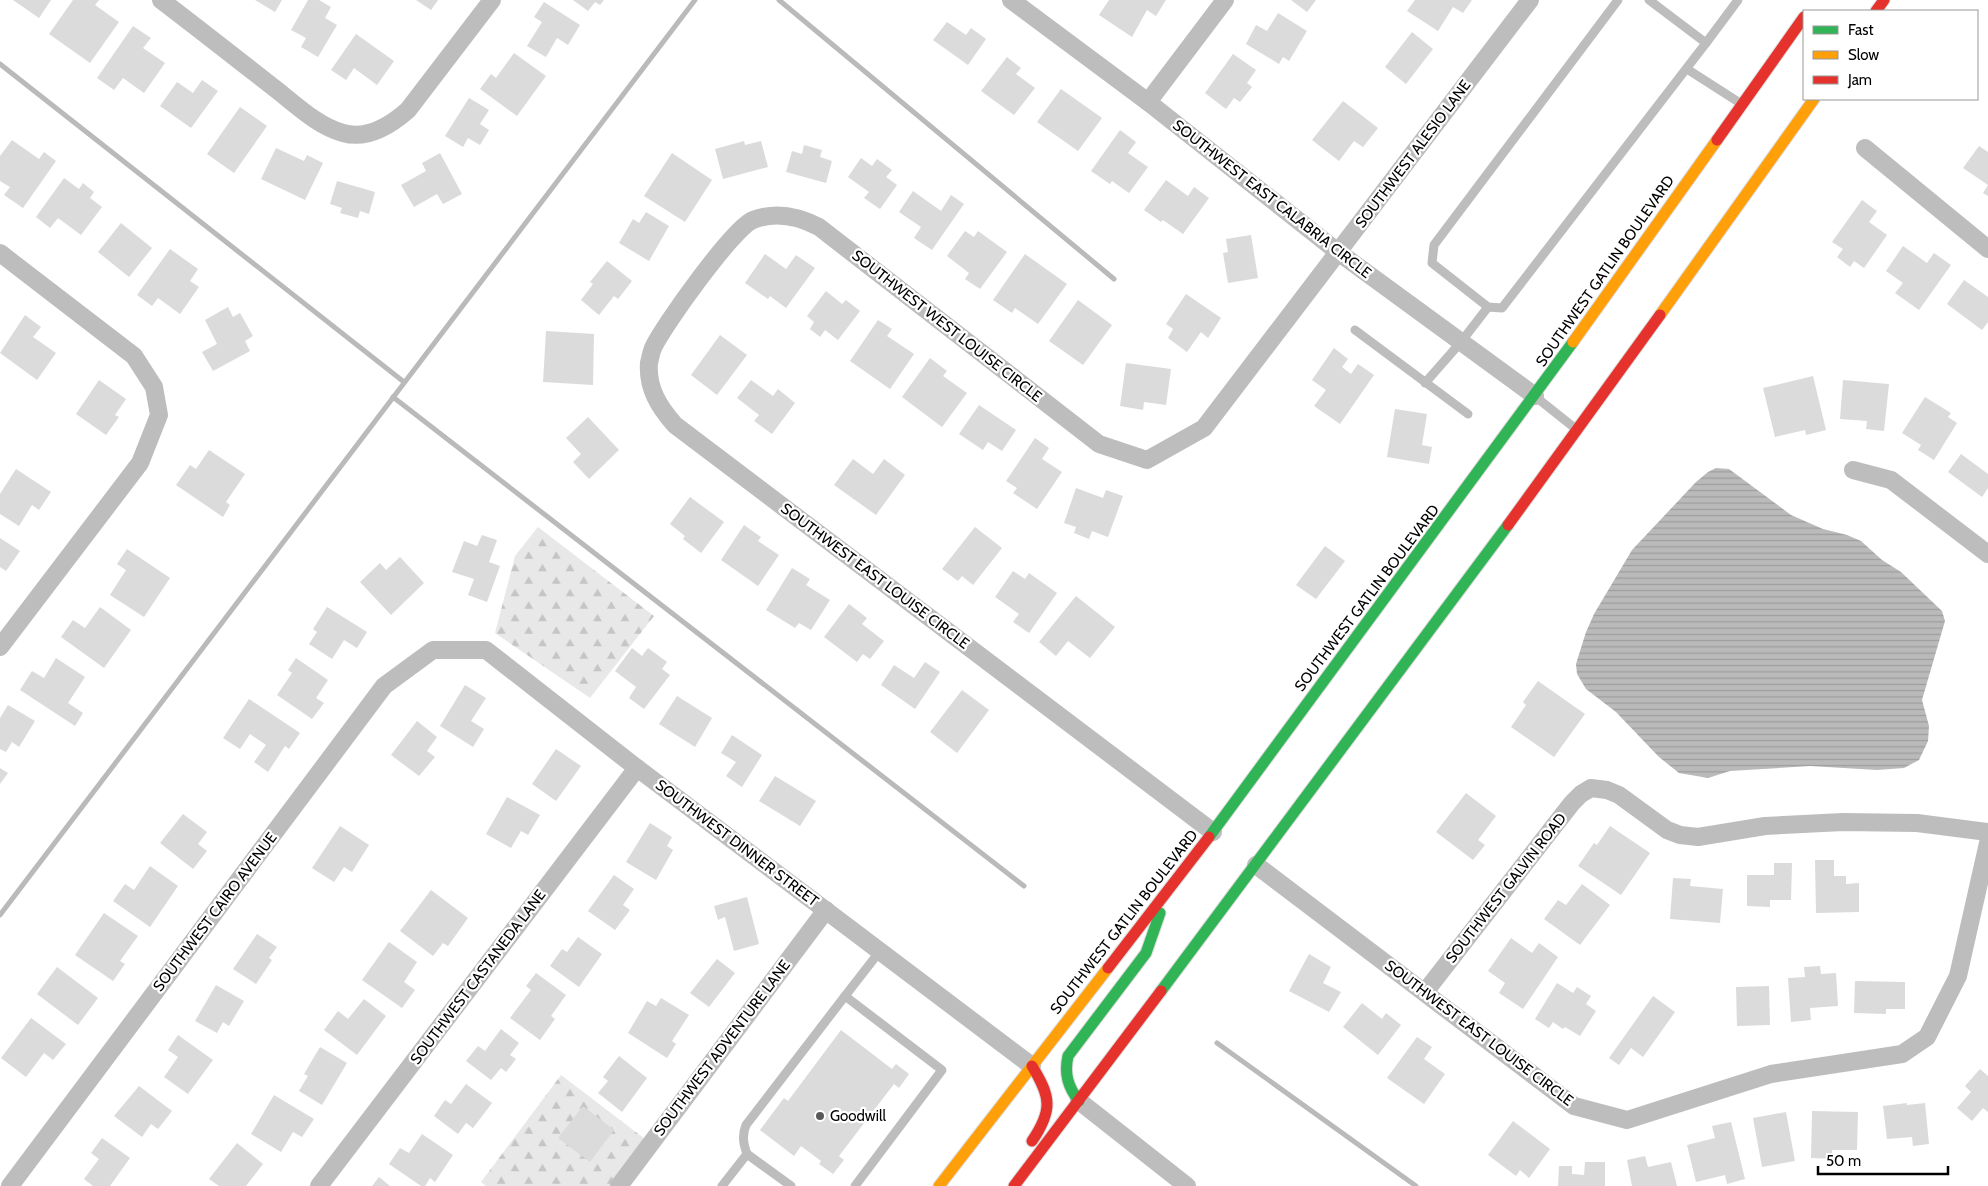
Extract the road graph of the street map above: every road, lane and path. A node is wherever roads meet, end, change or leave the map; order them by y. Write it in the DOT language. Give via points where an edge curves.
graph roads {
  1 [pos="161,0"];
  2 [pos="492,0"];
  3 [pos="1011,0"];
  4 [pos="1225,0"];
  5 [pos="1530,0"];
  6 [pos="1618,0"];
  7 [pos="1649,0"];
  8 [pos="1738,0"];
  9 [pos="1803,18"];
  10 [pos="1706,43"];
  11 [pos="1687,69"];
  12 [pos="1813,100"];
  13 [pos="1148,102"];
  14 [pos="1742,105"];
  15 [pos="1865,148"];
  16 [pos="1988,249"];
  17 [pos="0,252"];
  18 [pos="1338,252"];
  19 [pos="702,276"];
  20 [pos="1488,307"];
  21 [pos="1355,330"];
  22 [pos="1462,342"];
  23 [pos="1426,382"];
  24 [pos="1535,396"];
  25 [pos="1468,414"];
  26 [pos="1204,428"];
  27 [pos="1578,430"];
  28 [pos="1853,470"];
  29 [pos="1988,554"];
  30 [pos="0,647"];
  31 [pos="433,650"];
  32 [pos="637,768"];
  33 [pos="1213,832"];
  34 [pos="1988,832"];
  35 [pos="1988,843"];
  36 [pos="1256,865"];
  37 [pos="1167,892"];
  38 [pos="826,910"];
  39 [pos="880,951"];
  40 [pos="1425,992"];
  41 [pos="845,996"];
  42 [pos="1032,1066"];
  43 [pos="1079,1101"];
  44 [pos="998,1111"];
  45 [pos="1024,1152"];
  46 [pos="747,1154"];
  47 [pos="10,1186"];
  48 [pos="319,1186"];
  49 [pos="619,1186"];
  50 [pos="722,1186"];
  51 [pos="791,1186"];
  52 [pos="855,1186"];
  53 [pos="926,1186"];
  54 [pos="939,1186"];
  55 [pos="1014,1186"];
  56 [pos="1187,1186"];
  1 -- 2 [label="street" via="303,110 328,127 344,133 368,133 396,121 408,110"];
  3 -- 13 [label="street, SOUTHWEST EAST CALABRIA CIRCLE"];
  4 -- 13 [label="street"];
  5 -- 18 [label="street, SOUTHWEST ALESIO LANE"];
  6 -- 20 [label="lane" via="1434,245 1432,263"];
  7 -- 10 [label="lane"];
  8 -- 10 [label="lane"];
  9 -- 14 [label="main road, SOUTHWEST GATLIN BOULEVARD"];
  10 -- 11 [label="lane"];
  11 -- 14 [label="lane"];
  11 -- 20 [label="lane" via="1502,308"];
  12 -- 27 [label="main road"];
  13 -- 18 [label="street, SOUTHWEST EAST CALABRIA CIRCLE"];
  14 -- 24 [label="main road, SOUTHWEST GATLIN BOULEVARD"];
  15 -- 16 [label="street"];
  17 -- 30 [label="street" via="134,356 154,387 159,415 140,463"];
  18 -- 22 [label="street, SOUTHWEST EAST CALABRIA CIRCLE"];
  18 -- 26 [label="street, SOUTHWEST ALESIO LANE"];
  19 -- 26 [label="street, SOUTHWEST WEST LOUISE CIRCLE" via="751,220 764,216 795,217 819,227 1099,444 1147,460"];
  19 -- 33 [label="street, SOUTHWEST EAST LOUISE CIRCLE" via="652,350 650,379 654,396 674,425"];
  20 -- 22 [label="lane"];
  21 -- 23 [label="lane"];
  22 -- 23 [label="lane"];
  22 -- 24 [label="street, SOUTHWEST EAST CALABRIA CIRCLE"];
  23 -- 25 [label="lane"];
  24 -- 27 [label="lane"];
  24 -- 33 [label="main road, SOUTHWEST GATLIN BOULEVARD"];
  27 -- 36 [label="main road"];
  28 -- 29 [label="street" via="1891,480"];
  31 -- 32 [label="street, SOUTHWEST DINNER STREET" via="486,650"];
  31 -- 47 [label="street, SOUTHWEST CAIRO AVENUE" via="384,686"];
  32 -- 38 [label="street, SOUTHWEST DINNER STREET"];
  32 -- 48 [label="street, SOUTHWEST CASTANEDA LANE"];
  33 -- 37 [label="main road, SOUTHWEST GATLIN BOULEVARD"];
  34 -- 40 [label="street, SOUTHWEST GALVIN ROAD" via="1917,823 1843,822 1765,826 1698,837 1667,830 1619,795 1591,788 1572,802"];
  35 -- 40 [label="street, SOUTHWEST EAST LOUISE CIRCLE" via="1958,976 1927,1037 1902,1054 1771,1074 1626,1120 1574,1106"];
  36 -- 40 [label="street, SOUTHWEST EAST LOUISE CIRCLE"];
  36 -- 43 [label="main road"];
  37 -- 42 [label="main road, SOUTHWEST GATLIN BOULEVARD"];
  37 -- 43 [label="main road" via="1146,953 1068,1056 1065,1076"];
  38 -- 39 [label="street, SOUTHWEST DINNER STREET"];
  38 -- 49 [label="street, SOUTHWEST ADVENTURE LANE"];
  39 -- 41 [label="lane"];
  39 -- 42 [label="street, SOUTHWEST DINNER STREET"];
  41 -- 46 [label="lane" via="746,1125 743,1134"];
  41 -- 52 [label="lane" via="942,1070"];
  42 -- 44 [label="main road, SOUTHWEST GATLIN BOULEVARD"];
  42 -- 45 [label="main road" via="1044,1085 1048,1111 1046,1122"];
  43 -- 55 [label="main road"];
  43 -- 56 [label="street"];
  44 -- 53 [label="main road" via="964,1138"];
  44 -- 54 [label="main road, SOUTHWEST GATLIN BOULEVARD"];
  46 -- 50 [label="lane"];
  46 -- 51 [label="lane"];
}
